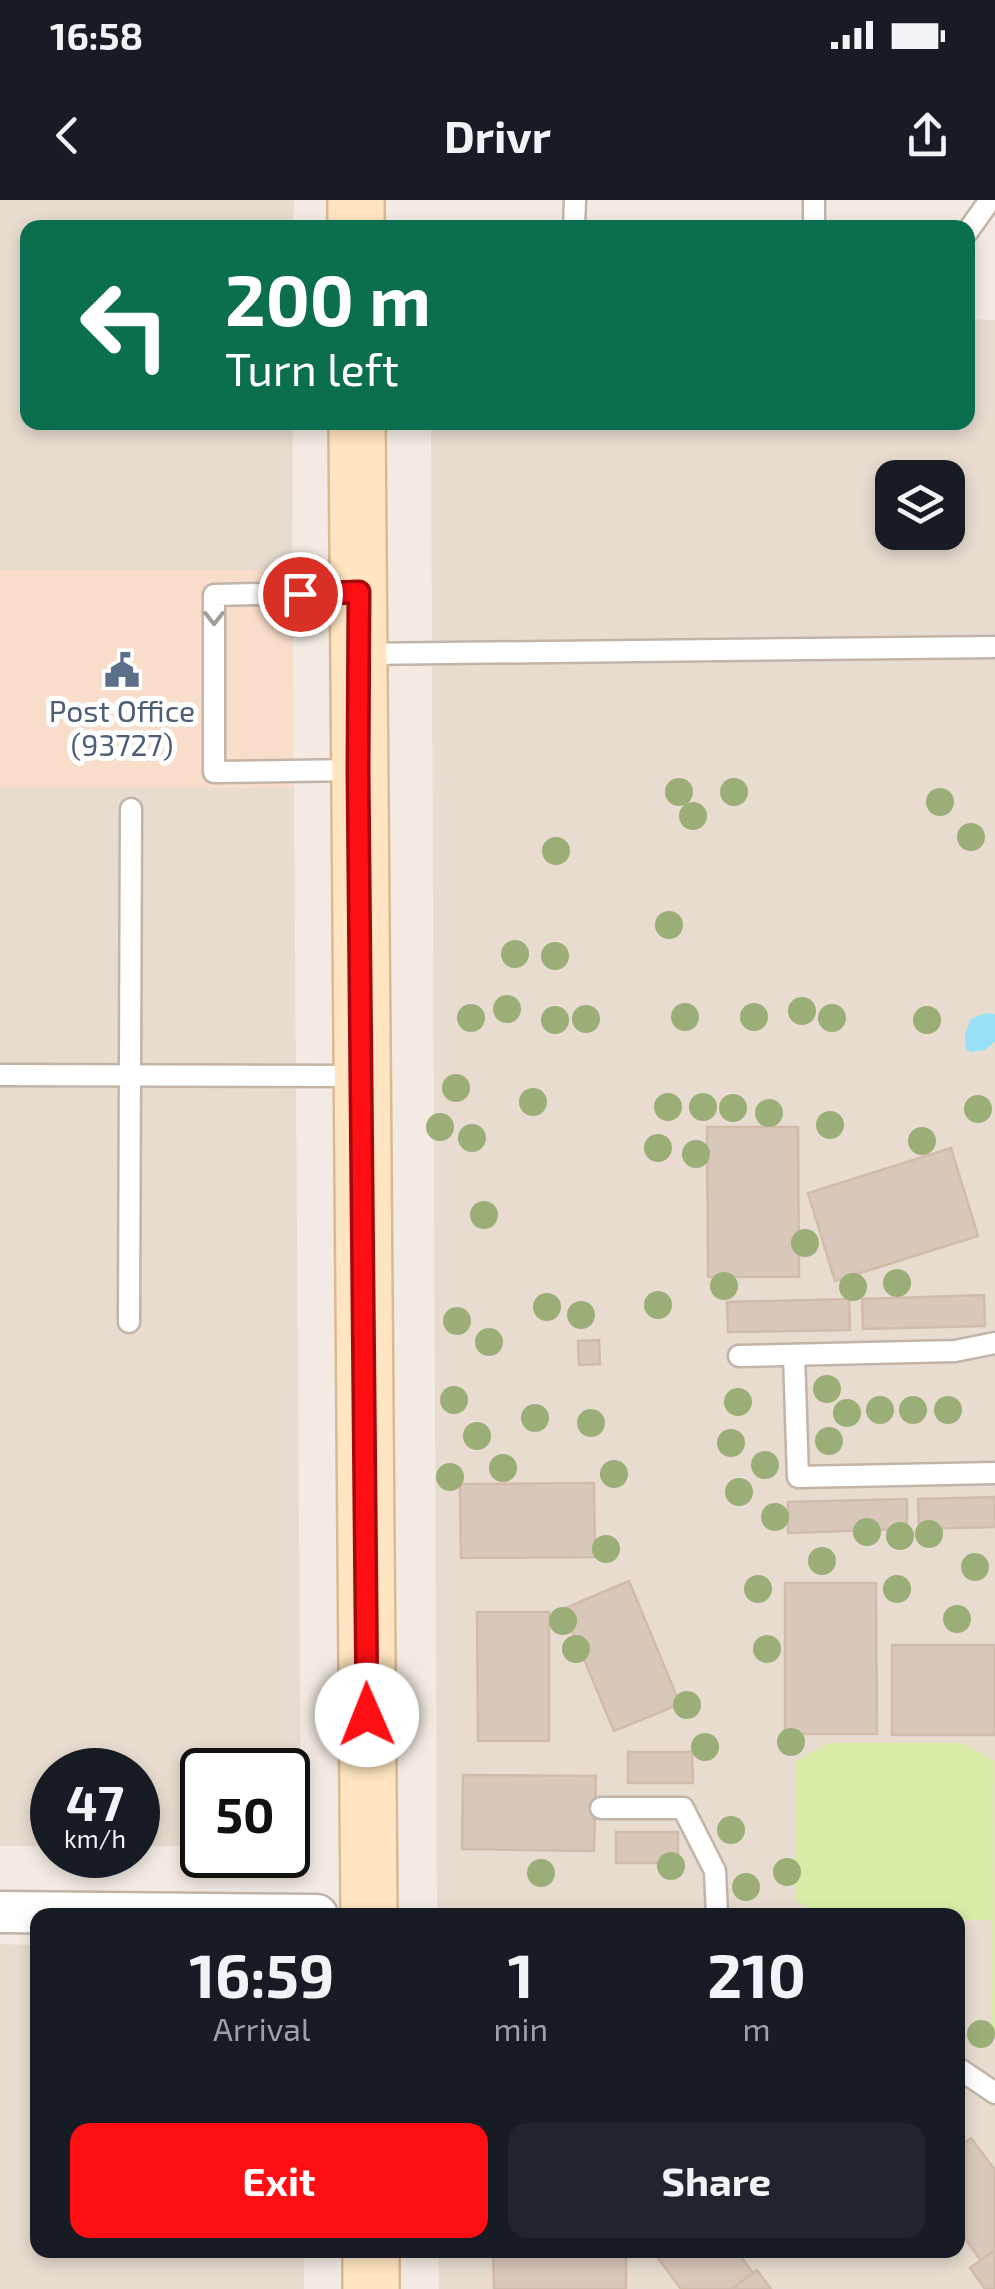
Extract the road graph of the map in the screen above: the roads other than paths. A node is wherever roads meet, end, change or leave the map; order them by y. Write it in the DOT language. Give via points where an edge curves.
graph roads {
  1 [pos="990,200"];
  2 [pos="975,221"];
  3 [pos="358,430"];
  4 [pos="359,592"];
  5 [pos="995,647"];
  6 [pos="359,654"];
  7 [pos="358,770"];
  8 [pos="131,810"];
  9 [pos="131,1074"];
  10 [pos="0,1075"];
  11 [pos="362,1076"];
  12 [pos="129,1322"];
  13 [pos="995,1343"];
  14 [pos="794,1355"];
  15 [pos="739,1356"];
  16 [pos="995,1473"];
  17 [pos="601,1808"];
  18 [pos="369,1908"];
  19 [pos="717,1908"];
  20 [pos="0,1912"];
  21 [pos="30,1912"];
  22 [pos="965,2073"];
  23 [pos="995,2093"];
  24 [pos="371,2258"];
  25 [pos="372,2289"];
  1 -- 2 [label="lane"];
  3 -- 4 [label="main road"];
  4 -- 6 [label="main road"];
  4 -- 7 [label="lane, one-way" via="214,596 214,772"];
  5 -- 6 [label="lane"];
  6 -- 7 [label="main road"];
  7 -- 11 [label="main road"];
  8 -- 9 [label="lane"];
  9 -- 10 [label="lane"];
  9 -- 11 [label="lane"];
  9 -- 12 [label="lane"];
  11 -- 18 [label="main road"];
  13 -- 14 [label="lane" via="955,1351"];
  14 -- 15 [label="lane"];
  14 -- 16 [label="lane" via="798,1476"];
  17 -- 19 [label="lane" via="683,1808 715,1871"];
  20 -- 21 [label="street"];
  22 -- 23 [label="lane"];
  24 -- 25 [label="main road"];
}
